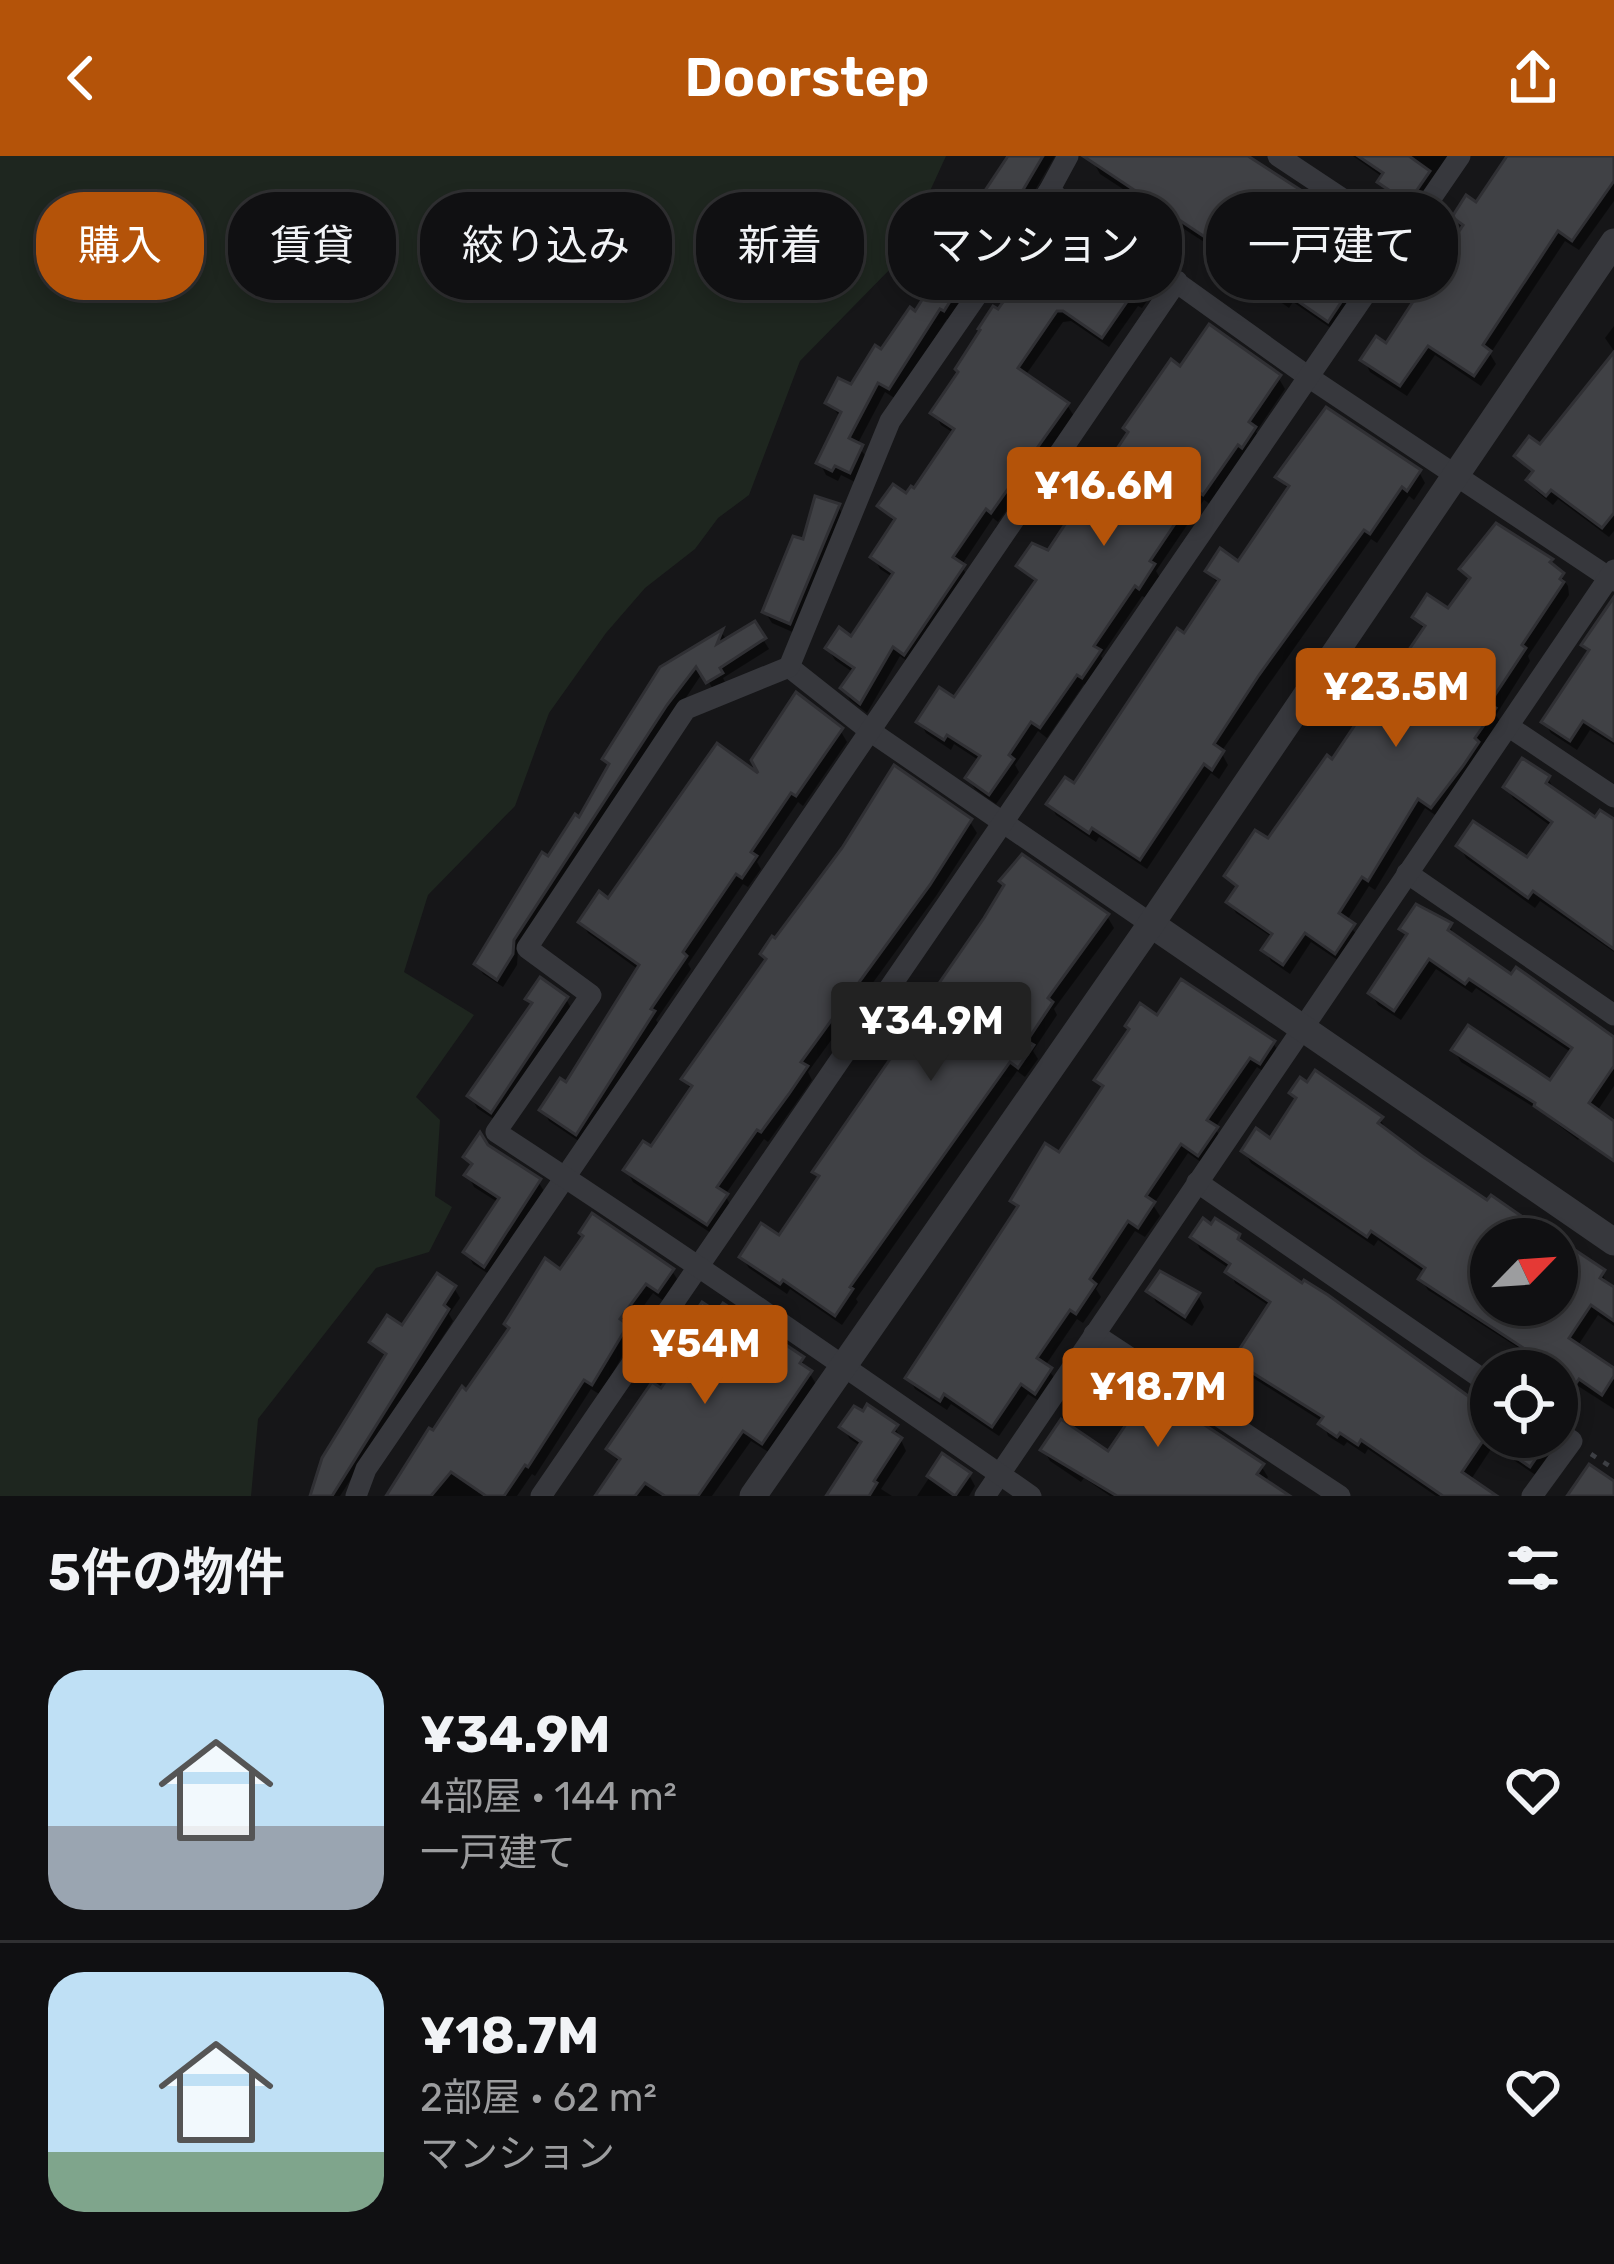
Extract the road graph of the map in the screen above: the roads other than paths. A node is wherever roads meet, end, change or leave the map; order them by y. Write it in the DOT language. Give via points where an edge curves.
graph roads {
  1 [pos="1068,156"];
  2 [pos="1278,156"];
  3 [pos="1460,156"];
  4 [pos="1048,191"];
  5 [pos="1332,192"];
  6 [pos="1435,192"];
  7 [pos="1614,242"];
  8 [pos="1182,285"];
  9 [pos="1164,300"];
  10 [pos="1362,300"];
  11 [pos="1310,379"];
  12 [pos="1456,474"];
  13 [pos="1612,576"];
  14 [pos="789,668"];
  15 [pos="1508,726"];
  16 [pos="870,731"];
  17 [pos="1614,796"];
  18 [pos="1004,823"];
  19 [pos="1407,873"];
  20 [pos="1151,924"];
  21 [pos="1614,1015"];
  22 [pos="1301,1027"];
  23 [pos="567,1178"];
  24 [pos="1197,1182"];
  25 [pos="1614,1242"];
  26 [pos="700,1265"];
  27 [pos="1094,1334"];
  28 [pos="842,1368"];
  29 [pos="1470,1370"];
  30 [pos="1560,1458"];
  31 [pos="1000,1474"];
  32 [pos="356,1496"];
  33 [pos="541,1496"];
  34 [pos="753,1496"];
  35 [pos="985,1496"];
  36 [pos="1031,1496"];
  37 [pos="1340,1496"];
  38 [pos="1532,1496"];
  1 -- 4 [label="street"];
  2 -- 5 [label="street"];
  3 -- 6 [label="street"];
  4 -- 14 [label="street" via="890,421"];
  7 -- 12 [label="street"];
  8 -- 11 [label="street"];
  9 -- 16 [label="street"];
  10 -- 11 [label="street"];
  11 -- 12 [label="street"];
  11 -- 18 [label="street"];
  12 -- 13 [label="street"];
  12 -- 20 [label="street"];
  13 -- 15 [label="street"];
  14 -- 16 [label="street"];
  14 -- 23 [label="street" via="686,709 526,948 591,994 496,1132"];
  15 -- 17 [label="street"];
  15 -- 19 [label="street"];
  16 -- 18 [label="street"];
  16 -- 23 [label="street"];
  18 -- 20 [label="street"];
  18 -- 26 [label="street"];
  19 -- 21 [label="street"];
  19 -- 22 [label="street"];
  20 -- 22 [label="street"];
  20 -- 28 [label="street"];
  22 -- 24 [label="street"];
  22 -- 25 [label="street"];
  23 -- 26 [label="street"];
  23 -- 32 [label="street" via="366,1469"];
  24 -- 27 [label="street"];
  24 -- 29 [label="street"];
  26 -- 28 [label="street"];
  26 -- 33 [label="street"];
  27 -- 31 [label="street"];
  27 -- 37 [label="street"];
  28 -- 31 [label="street"];
  28 -- 34 [label="street"];
  30 -- 38 [label="street"];
  31 -- 35 [label="street"];
  31 -- 36 [label="street"];
}
